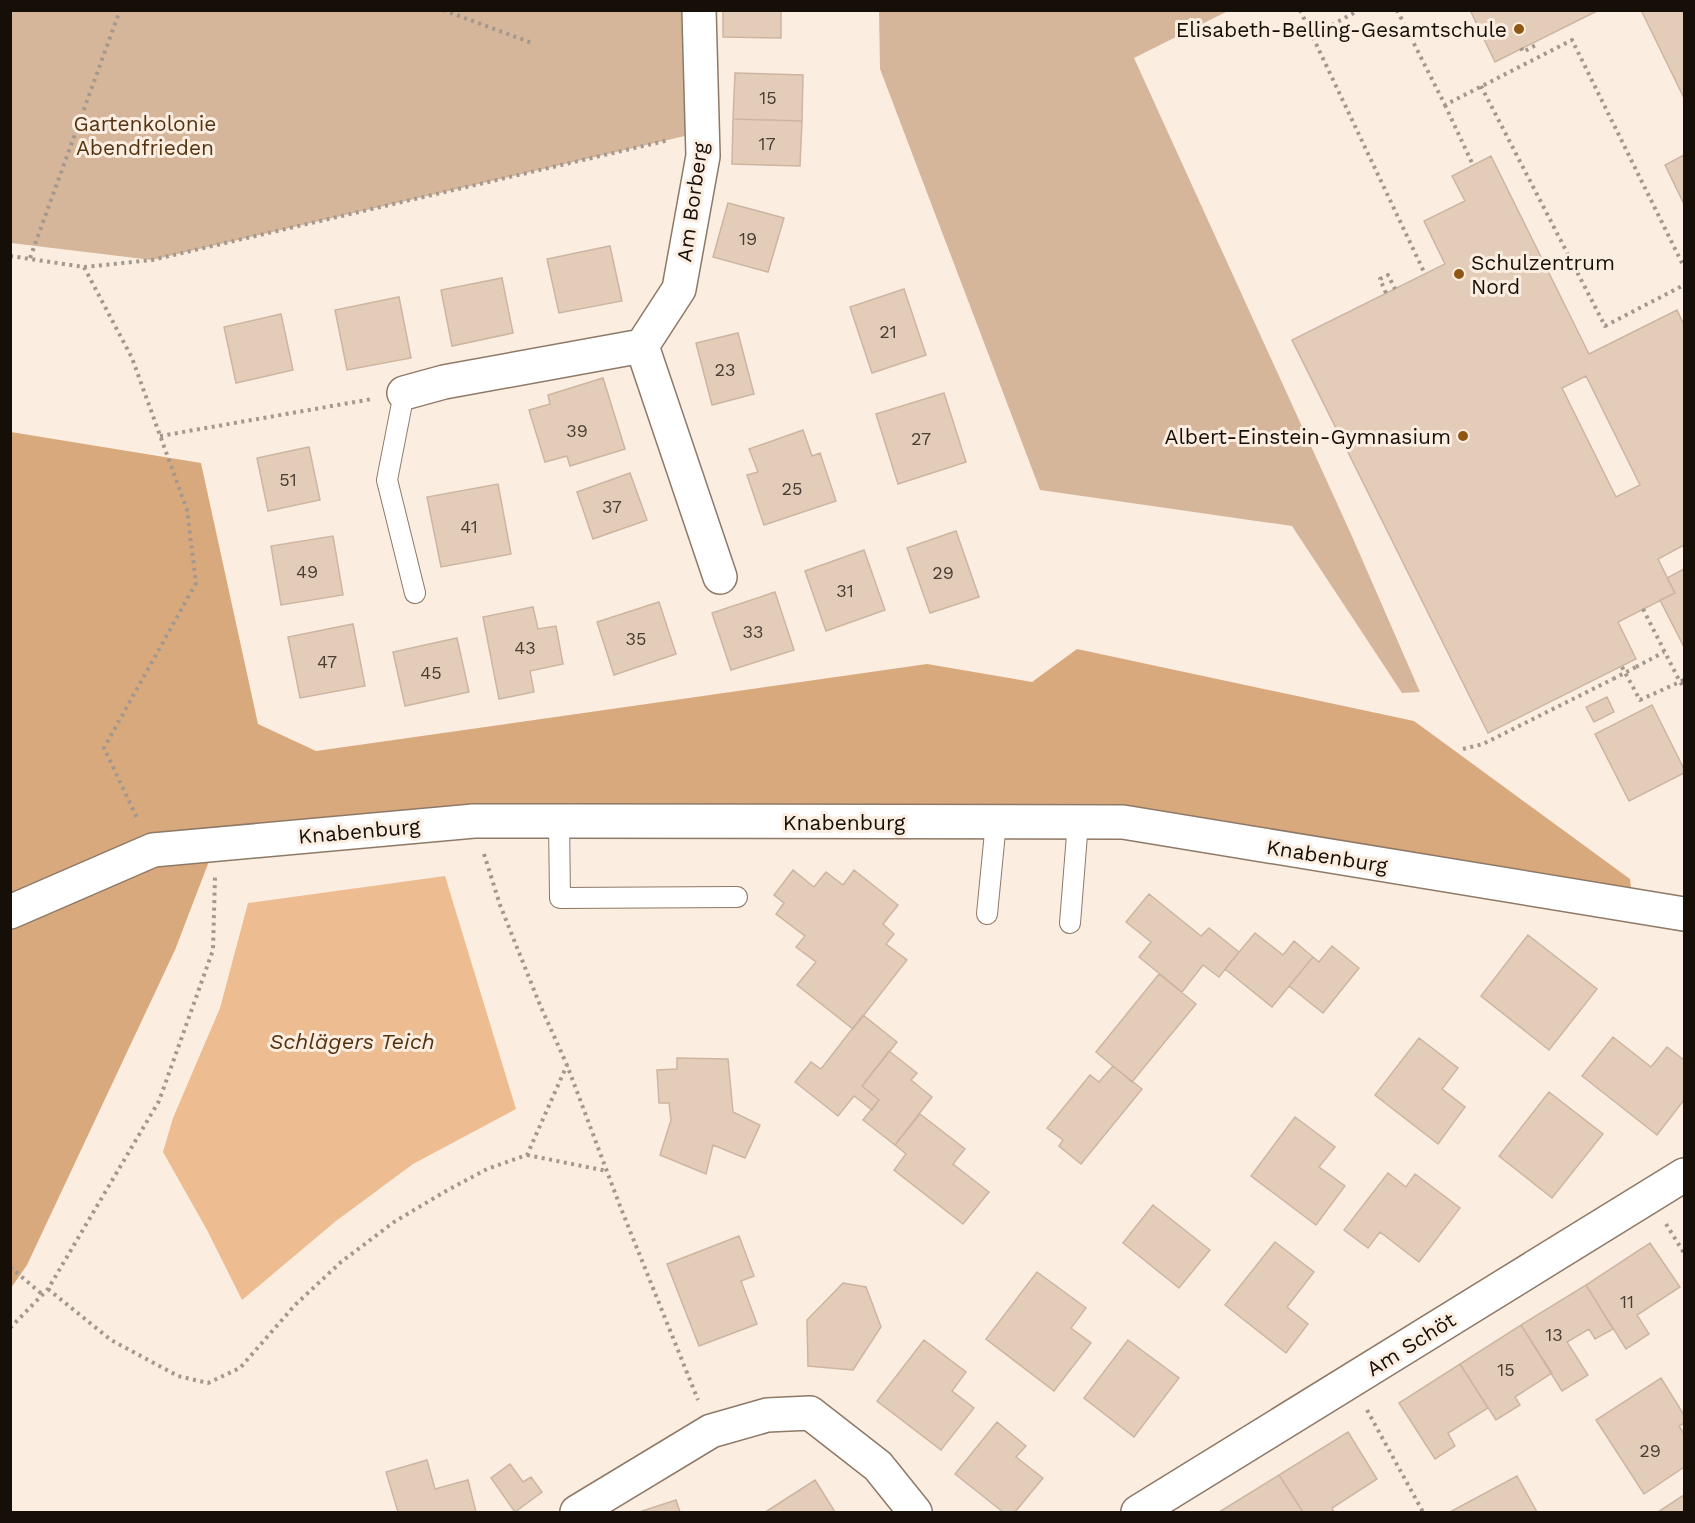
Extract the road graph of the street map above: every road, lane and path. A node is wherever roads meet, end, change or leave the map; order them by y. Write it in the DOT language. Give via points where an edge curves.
graph roads {
  1 [pos="120,10"];
  2 [pos="443,10"];
  3 [pos="699,10"];
  4 [pos="1300,10"];
  5 [pos="1359,10"];
  6 [pos="1397,10"];
  7 [pos="1312,36"];
  8 [pos="532,43"];
  9 [pos="1536,45"];
  10 [pos="1521,48"];
  11 [pos="1481,86"];
  12 [pos="1445,105"];
  13 [pos="702,132"];
  14 [pos="1473,165"];
  15 [pos="10,256"];
  16 [pos="30,258"];
  17 [pos="84,267"];
  18 [pos="1684,267"];
  19 [pos="1425,274"];
  20 [pos="1684,285"];
  21 [pos="1394,288"];
  22 [pos="642,346"];
  23 [pos="404,393"];
  24 [pos="160,436"];
  25 [pos="720,577"];
  26 [pos="415,593"];
  27 [pos="1643,609"];
  28 [pos="1664,652"];
  29 [pos="1622,667"];
  30 [pos="1682,681"];
  31 [pos="1684,687"];
  32 [pos="1463,749"];
  33 [pos="474,821"];
  34 [pos="559,821"];
  35 [pos="996,822"];
  36 [pos="1078,822"];
  37 [pos="216,843"];
  38 [pos="153,850"];
  39 [pos="737,897"];
  40 [pos="10,912"];
  41 [pos="987,914"];
  42 [pos="1684,914"];
  43 [pos="1070,923"];
  44 [pos="567,1065"];
  45 [pos="527,1155"];
  46 [pos="607,1171"];
  47 [pos="1684,1175"];
  48 [pos="10,1267"];
  49 [pos="48,1290"];
  50 [pos="43,1295"];
  51 [pos="10,1328"];
  52 [pos="1352,1381"];
  53 [pos="711,1431"];
  54 [pos="577,1512"];
  55 [pos="915,1512"];
  56 [pos="1138,1512"];
  57 [pos="1423,1512"];
  1 -- 16 [label="path"];
  2 -- 8 [label="path"];
  3 -- 13 [label="street, Am Borberg"];
  4 -- 7 [label="path"];
  5 -- 7 [label="path"];
  6 -- 12 [label="path"];
  7 -- 19 [label="path"];
  9 -- 10 [label="path" via="1523,52"];
  11 -- 12 [label="path"];
  11 -- 18 [label="path" via="1572,40"];
  11 -- 20 [label="path" via="1605,326"];
  12 -- 14 [label="path"];
  13 -- 17 [label="path" via="152,260"];
  13 -- 22 [label="street, Am Borberg" via="703,156 679,289"];
  15 -- 16 [label="path"];
  16 -- 17 [label="path"];
  17 -- 24 [label="path" via="132,358"];
  21 -- 21 [label="path" via="1388,275 1380,279 1386,292"];
  22 -- 23 [label="street" via="444,382"];
  22 -- 25 [label="street"];
  23 -- 24 [label="path"];
  23 -- 26 [label="lane" via="387,480"];
  24 -- 38 [label="path" via="187,510 196,583 104,748"];
  27 -- 28 [label="path"];
  28 -- 30 [label="path"];
  28 -- 32 [label="path, bridge" via="1483,744"];
  29 -- 30 [label="path" via="1640,700"];
  30 -- 31 [label="path"];
  33 -- 34 [label="street, Knabenburg"];
  33 -- 37 [label="street, Knabenburg"];
  33 -- 44 [label="path" via="500,905"];
  34 -- 35 [label="street, Knabenburg"];
  34 -- 39 [label="lane" via="560,897"];
  35 -- 36 [label="street, Knabenburg"];
  35 -- 41 [label="lane"];
  36 -- 42 [label="street, Knabenburg" via="1123,822"];
  36 -- 43 [label="lane"];
  37 -- 38 [label="street, Knabenburg"];
  37 -- 49 [label="path" via="213,950 159,1101"];
  38 -- 40 [label="street, Knabenburg"];
  44 -- 45 [label="path"];
  44 -- 46 [label="path"];
  45 -- 46 [label="path"];
  45 -- 49 [label="path" via="487,1169 394,1222 333,1269 295,1305 240,1368 208,1383 178,1376 111,1340"];
  46 -- 53 [label="path"];
  47 -- 52 [label="street, Am Schöt"];
  48 -- 50 [label="path"];
  49 -- 50 [label="path"];
  50 -- 51 [label="path"];
  52 -- 56 [label="street, Am Schöt"];
  52 -- 57 [label="path"];
  53 -- 54 [label="street"];
  53 -- 55 [label="street" via="767,1415 810,1413 878,1466"];
}
